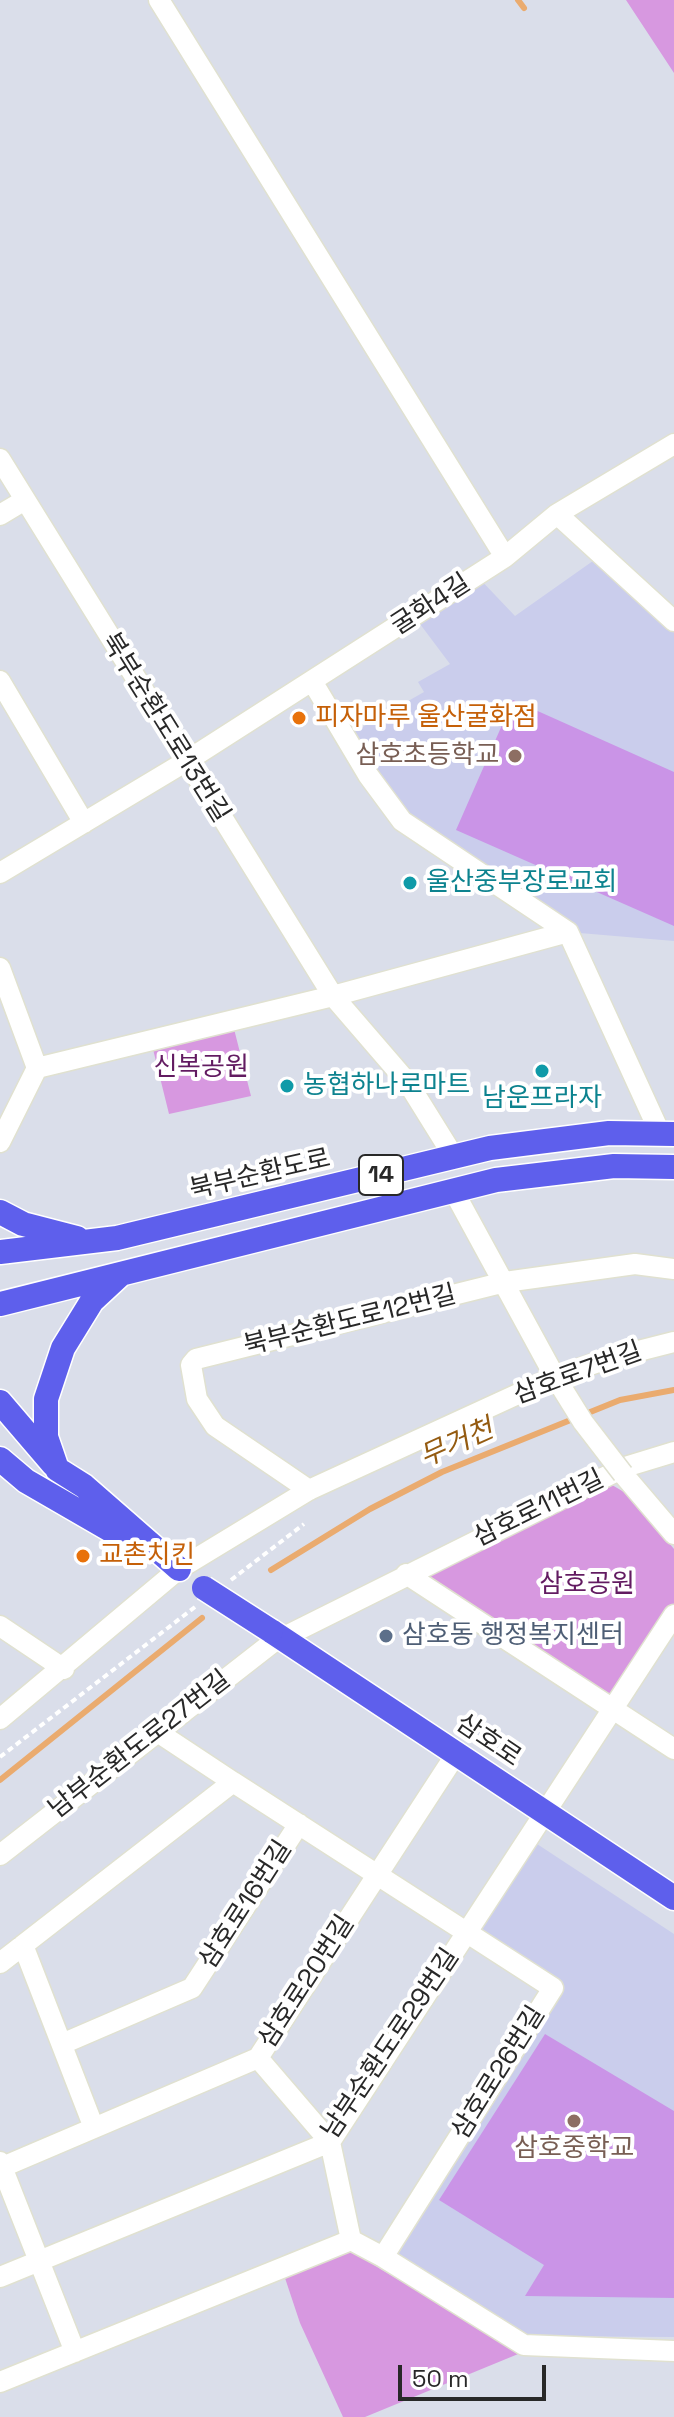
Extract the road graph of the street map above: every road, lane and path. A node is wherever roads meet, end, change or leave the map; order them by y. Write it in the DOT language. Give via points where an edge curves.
graph roads {
  1 [pos="159,0"];
  2 [pos="674,444"];
  3 [pos="0,459"];
  4 [pos="25,500"];
  5 [pos="557,514"];
  6 [pos="0,515"];
  7 [pos="505,557"];
  8 [pos="674,621"];
  9 [pos="0,681"];
  10 [pos="312,681"];
  11 [pos="185,762"];
  12 [pos="84,823"];
  13 [pos="0,873"];
  14 [pos="568,932"];
  15 [pos="0,968"];
  16 [pos="333,996"];
  17 [pos="37,1068"];
  18 [pos="667,1133"];
  19 [pos="0,1142"];
  20 [pos="454,1157"];
  21 [pos="674,1167"];
  22 [pos="453,1190"];
  23 [pos="0,1212"];
  24 [pos="91,1241"];
  25 [pos="0,1252"];
  26 [pos="674,1269"];
  27 [pos="127,1270"];
  28 [pos="505,1282"];
  29 [pos="0,1304"];
  30 [pos="674,1342"];
  31 [pos="555,1377"];
  32 [pos="0,1402"];
  33 [pos="674,1452"];
  34 [pos="0,1459"];
  35 [pos="57,1469"];
  36 [pos="0,1473"];
  37 [pos="26,1481"];
  38 [pos="309,1490"];
  39 [pos="304,1524"];
  40 [pos="674,1534"];
  41 [pos="179,1569"];
  42 [pos="406,1574"];
  43 [pos="228,1582"];
  44 [pos="204,1595"];
  45 [pos="674,1615"];
  46 [pos="0,1626"];
  47 [pos="277,1635"];
  48 [pos="64,1669"];
  49 [pos="613,1709"];
  50 [pos="0,1719"];
  51 [pos="156,1731"];
  52 [pos="674,1749"];
  53 [pos="456,1754"];
  54 [pos="0,1757"];
  55 [pos="233,1782"];
  56 [pos="546,1814"];
  57 [pos="299,1824"];
  58 [pos="0,1855"];
  59 [pos="377,1874"];
  60 [pos="674,1898"];
  61 [pos="467,1933"];
  62 [pos="23,1945"];
  63 [pos="0,1963"];
  64 [pos="62,2044"];
  65 [pos="258,2058"];
  66 [pos="94,2128"];
  67 [pos="330,2142"];
  68 [pos="1,2166"];
  69 [pos="351,2240"];
  70 [pos="383,2257"];
  71 [pos="40,2261"];
  72 [pos="0,2277"];
  73 [pos="674,2351"];
  74 [pos="75,2352"];
  75 [pos="0,2382"];
  1 -- 7 [label="street"];
  2 -- 5 [label="street, 굴화4길"];
  3 -- 4 [label="street, 북부순환도로13번길"];
  4 -- 6 [label="street"];
  4 -- 11 [label="street, 북부순환도로13번길"];
  5 -- 7 [label="street, 굴화4길"];
  5 -- 8 [label="street"];
  7 -- 10 [label="street, 굴화4길"];
  9 -- 12 [label="street"];
  10 -- 11 [label="street, 굴화4길"];
  10 -- 14 [label="street" via="402,821"];
  11 -- 12 [label="street, 굴화4길"];
  11 -- 16 [label="street, 북부순환도로13번길"];
  12 -- 13 [label="street, 굴화4길"];
  14 -- 16 [label="street"];
  14 -- 18 [label="street"];
  15 -- 17 [label="street"];
  16 -- 17 [label="street"];
  16 -- 20 [label="street, 북부순환도로13번길" via="408,1083"];
  17 -- 19 [label="street"];
  18 -- 20 [label="main road, 북부순환도로 / 14" via="552,1138"];
  20 -- 24 [label="main road, 북부순환도로 / 14"];
  21 -- 22 [label="main road, 14" via="558,1170"];
  22 -- 27 [label="main road, 14"];
  22 -- 28 [label="street"];
  23 -- 24 [label="main road" via="23,1224"];
  24 -- 25 [label="main road, 북부순환도로 / 14"];
  26 -- 28 [label="street, 북부순환도로12번길" via="635,1264"];
  27 -- 29 [label="main road, 14"];
  27 -- 35 [label="main road" via="77,1321 52,1375 44,1418"];
  28 -- 31 [label="street"];
  28 -- 38 [label="street, 북부순환도로12번길" via="196,1359 191,1365 197,1399 215,1426"];
  30 -- 31 [label="street, 삼호로7번길"];
  31 -- 38 [label="street, 삼호로7번길"];
  31 -- 40 [label="street, bridge" via="583,1422"];
  32 -- 35 [label="main road"];
  33 -- 42 [label="street, 삼호로11번길" via="625,1467"];
  34 -- 37 [label="main road"];
  35 -- 41 [label="main road"];
  36 -- 37 [label="main road"];
  37 -- 41 [label="main road"];
  38 -- 41 [label="street, 삼호로7번길"];
  39 -- 43 [label="path"];
  41 -- 44 [label="main road"];
  41 -- 48 [label="street, 삼호로7번길"];
  42 -- 47 [label="street, 삼호로11번길"];
  42 -- 49 [label="street"];
  44 -- 47 [label="main road, 삼호로, bridge"];
  44 -- 54 [label="path"];
  45 -- 49 [label="street, 남부순환도로29번길"];
  46 -- 48 [label="street"];
  47 -- 51 [label="street, 남부순환도로27번길"];
  47 -- 53 [label="main road, 삼호로"];
  48 -- 50 [label="street, 삼호로7번길"];
  49 -- 52 [label="street"];
  49 -- 56 [label="street, 남부순환도로29번길"];
  51 -- 55 [label="street, 삼호로26번길"];
  51 -- 58 [label="street, 남부순환도로27번길"];
  53 -- 56 [label="main road, 삼호로"];
  53 -- 59 [label="street, 삼호로20번길"];
  55 -- 57 [label="street, 삼호로26번길"];
  55 -- 62 [label="street"];
  56 -- 60 [label="main road, 삼호로"];
  56 -- 61 [label="street, 남부순환도로29번길"];
  57 -- 59 [label="street, 삼호로26번길"];
  57 -- 64 [label="street, 삼호로16번길" via="192,1988"];
  59 -- 61 [label="street, 삼호로26번길"];
  59 -- 65 [label="street, 삼호로20번길"];
  61 -- 67 [label="street, 남부순환도로29번길"];
  61 -- 70 [label="street, 삼호로26번길" via="553,1988"];
  62 -- 63 [label="street"];
  62 -- 64 [label="street"];
  64 -- 66 [label="street"];
  65 -- 66 [label="street, 삼호로20번길"];
  65 -- 67 [label="street"];
  66 -- 68 [label="street, 삼호로20번길"];
  67 -- 69 [label="street"];
  67 -- 71 [label="street, 남부순환도로29번길"];
  68 -- 71 [label="street"];
  69 -- 70 [label="street"];
  69 -- 74 [label="street"];
  70 -- 73 [label="street" via="524,2345"];
  71 -- 72 [label="street, 남부순환도로29번길"];
  71 -- 74 [label="street"];
  74 -- 75 [label="street"];
}
